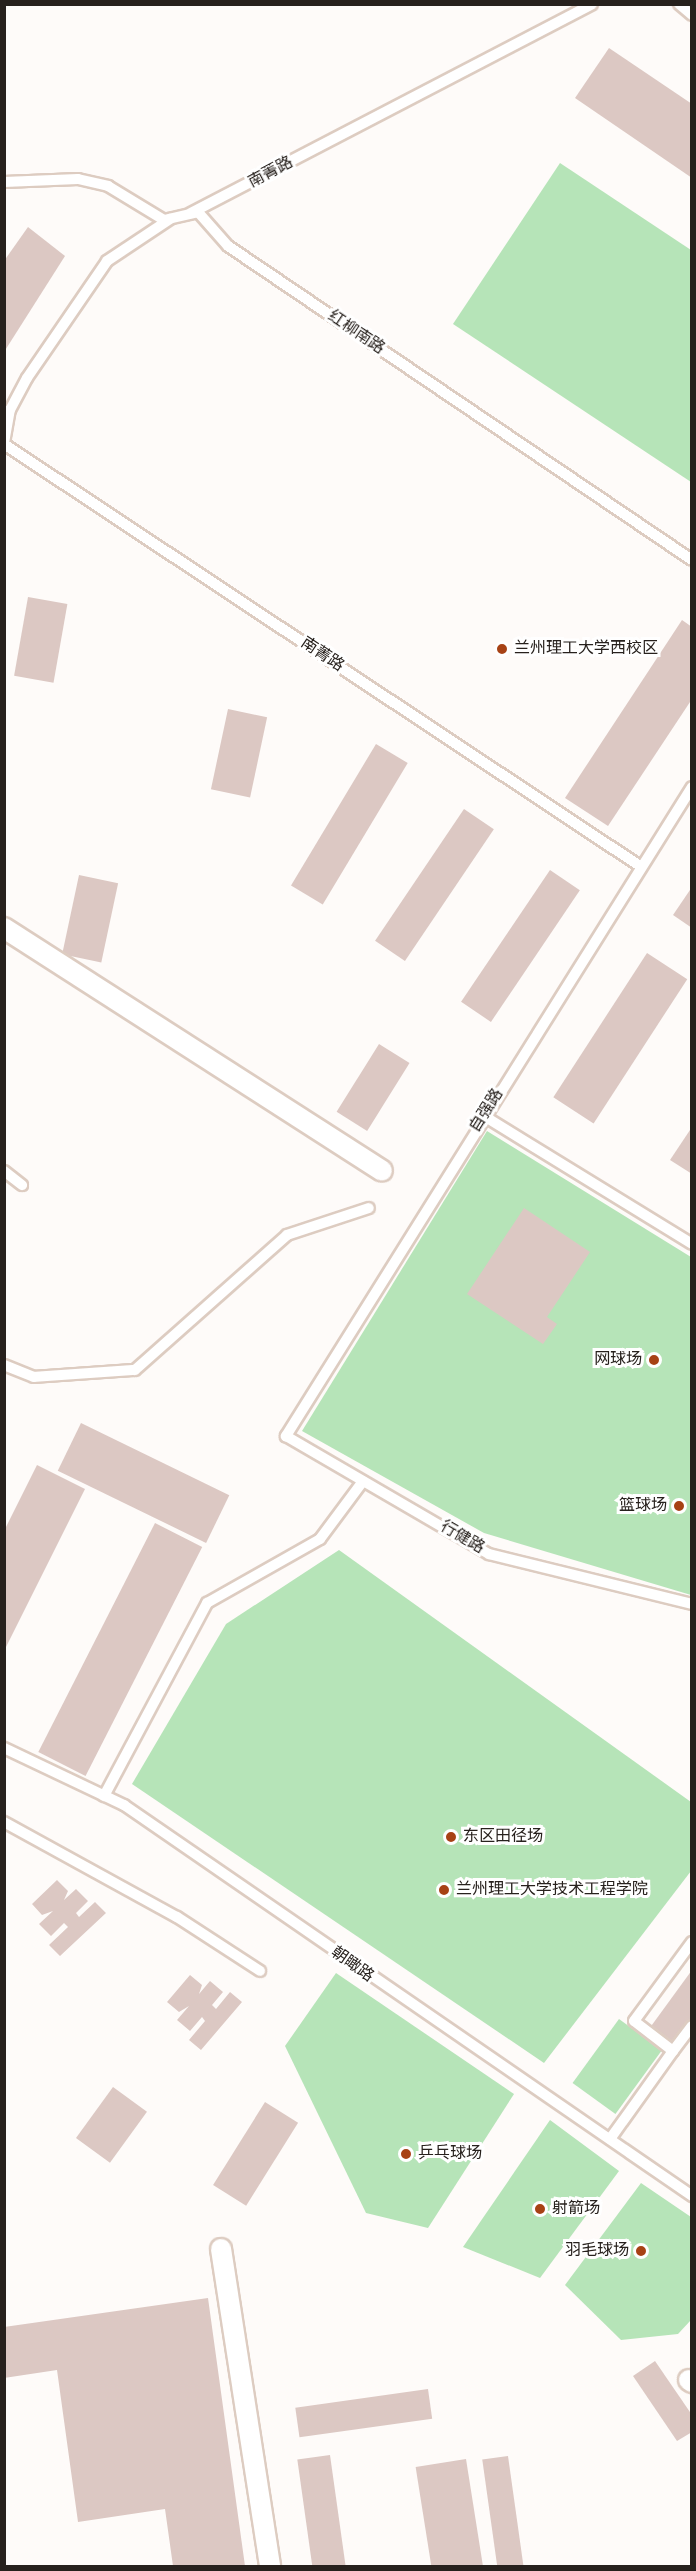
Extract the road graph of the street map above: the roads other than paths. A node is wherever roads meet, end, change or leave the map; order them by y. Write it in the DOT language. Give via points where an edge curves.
graph roads {
  1 [pos="592,4"];
  2 [pos="679,4"];
  3 [pos="692,15"];
  4 [pos="4,182"];
  5 [pos="198,212"];
  6 [pos="164,220"];
  7 [pos="4,444"];
  8 [pos="692,560"];
  9 [pos="692,787"];
  10 [pos="640,866"];
  11 [pos="4,928"];
  12 [pos="484,1116"];
  13 [pos="4,1171"];
  14 [pos="382,1171"];
  15 [pos="22,1185"];
  16 [pos="369,1208"];
  17 [pos="692,1244"];
  18 [pos="4,1365"];
  19 [pos="286,1436"];
  20 [pos="363,1481"];
  21 [pos="692,1604"];
  22 [pos="4,1748"];
  23 [pos="104,1796"];
  24 [pos="4,1822"];
  25 [pos="692,1942"];
  26 [pos="260,1971"];
  27 [pos="692,2026"];
  28 [pos="673,2051"];
  29 [pos="610,2139"];
  30 [pos="692,2196"];
  31 [pos="221,2249"];
  32 [pos="270,2566"];
  1 -- 5 [label="lane, 南菁路"];
  2 -- 3 [label="lane"];
  4 -- 6 [label="lane" via="78,179 108,186"];
  5 -- 6 [label="lane, 南菁路"];
  5 -- 8 [label="lane, 红柳南路" via="228,246"];
  6 -- 7 [label="lane, 南菁路" via="107,261 27,378 10,410"];
  7 -- 10 [label="lane, 南菁路"];
  9 -- 10 [label="lane, 自强路"];
  10 -- 12 [label="lane, 自强路"];
  11 -- 14 [label="street"];
  12 -- 17 [label="lane"];
  12 -- 19 [label="lane, 自强路"];
  13 -- 15 [label="lane"];
  16 -- 18 [label="lane" via="287,1235 135,1370 34,1377"];
  19 -- 20 [label="lane, 行健路"];
  20 -- 21 [label="lane, 行健路" via="489,1554"];
  20 -- 23 [label="lane" via="320,1539 207,1604"];
  22 -- 23 [label="lane, 朝瞰路"];
  23 -- 29 [label="lane, 朝瞰路"];
  24 -- 26 [label="lane" via="177,1917"];
  25 -- 28 [label="lane" via="634,2021"];
  27 -- 28 [label="lane"];
  28 -- 29 [label="lane"];
  29 -- 30 [label="lane, 朝瞰路"];
  31 -- 32 [label="street"];
}
